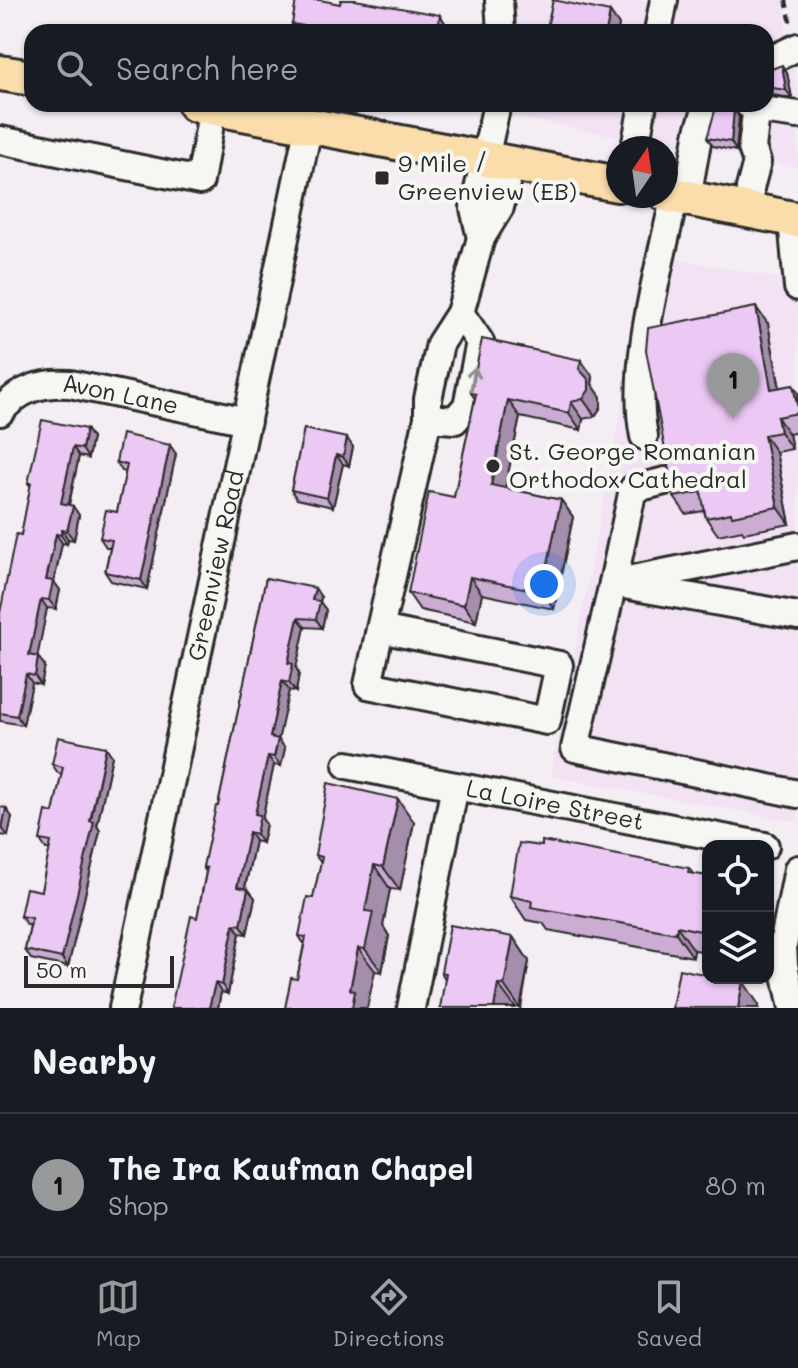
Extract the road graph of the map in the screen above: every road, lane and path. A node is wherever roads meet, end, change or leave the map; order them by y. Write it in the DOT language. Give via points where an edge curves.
graph roads {
  1 [pos="499,0"];
  2 [pos="664,0"];
  3 [pos="500,24"];
  4 [pos="660,24"];
  5 [pos="798,47"];
  6 [pos="774,58"];
  7 [pos="0,73"];
  8 [pos="24,77"];
  9 [pos="204,112"];
  10 [pos="243,112"];
  11 [pos="497,112"];
  12 [pos="642,112"];
  13 [pos="705,112"];
  14 [pos="754,112"];
  15 [pos="774,112"];
  16 [pos="798,115"];
  17 [pos="309,124"];
  18 [pos="637,136"];
  19 [pos="0,140"];
  20 [pos="498,160"];
  21 [pos="606,182"];
  22 [pos="678,190"];
  23 [pos="678,196"];
  24 [pos="673,208"];
  25 [pos="750,210"];
  26 [pos="795,219"];
  27 [pos="798,287"];
  28 [pos="460,313"];
  29 [pos="0,412"];
  30 [pos="428,418"];
  31 [pos="247,421"];
  32 [pos="644,436"];
  33 [pos="665,481"];
  34 [pos="798,546"];
  35 [pos="613,583"];
  36 [pos="798,616"];
  37 [pos="380,629"];
  38 [pos="347,765"];
  39 [pos="455,786"];
  40 [pos="798,794"];
  41 [pos="736,840"];
  42 [pos="774,847"];
  43 [pos="798,852"];
  44 [pos="798,869"];
  45 [pos="123,1008"];
  46 [pos="411,1008"];
  47 [pos="793,1008"];
  1 -- 3 [label="street"];
  2 -- 4 [label="street"];
  5 -- 6 [label="street"];
  7 -- 8 [label="main road"];
  9 -- 19 [label="street" via="200,181"];
  10 -- 17 [label="main road"];
  11 -- 20 [label="street"];
  12 -- 18 [label="street"];
  13 -- 22 [label="street"];
  14 -- 25 [label="street" via="752,148 757,162"];
  15 -- 16 [label="street"];
  17 -- 20 [label="main road"];
  17 -- 31 [label="street, Greenview Road"];
  20 -- 21 [label="main road"];
  20 -- 28 [label="street" via="500,207 481,238"];
  23 -- 25 [label="main road"];
  24 -- 32 [label="street" via="647,326 640,414"];
  25 -- 26 [label="main road"];
  26 -- 27 [label="street"];
  28 -- 30 [label="street" via="440,344"];
  30 -- 28 [label="street, one-way" via="455,420 467,406 480,342"];
  29 -- 31 [label="street, Avon Lane" via="21,392 53,383"];
  30 -- 37 [label="street"];
  31 -- 45 [label="street, Greenview Road"];
  33 -- 35 [label="street" via="633,489"];
  34 -- 35 [label="street"];
  35 -- 36 [label="street"];
  35 -- 40 [label="street" via="575,748"];
  37 -- 37 [label="street" via="559,665 547,721 368,685"];
  38 -- 39 [label="street, La Loire Street"];
  39 -- 41 [label="street, La Loire Street"];
  39 -- 46 [label="street"];
  42 -- 43 [label="street, La Loire Street"];
  44 -- 47 [label="street" via="783,946"];
}
